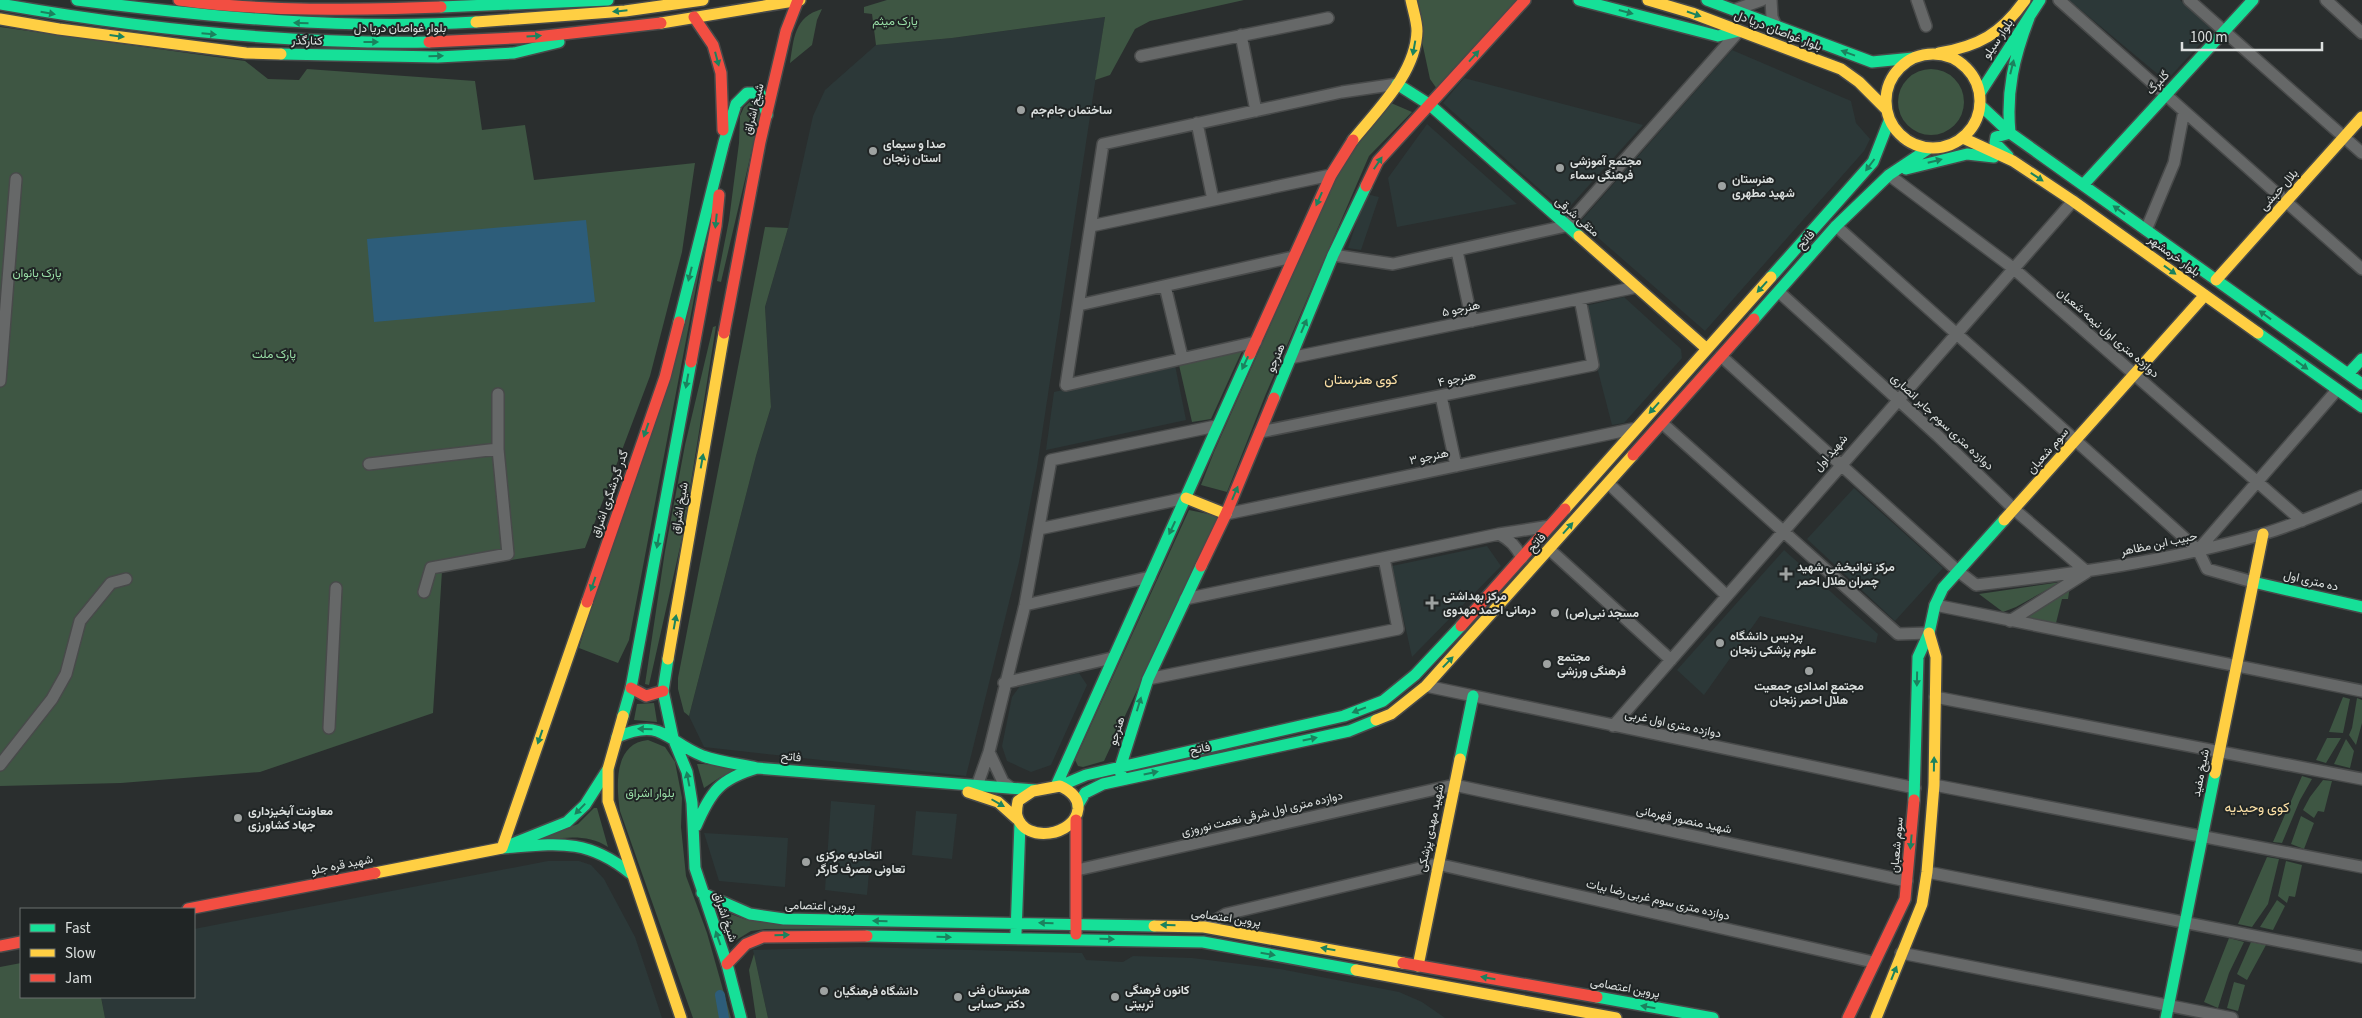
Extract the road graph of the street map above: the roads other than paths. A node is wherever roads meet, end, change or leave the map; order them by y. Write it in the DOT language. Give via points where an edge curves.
graph roads {
  1 [pos="77,0"];
  2 [pos="178,0"];
  3 [pos="608,0"];
  4 [pos="703,0"];
  5 [pos="799,0"];
  6 [pos="1411,0"];
  7 [pos="1525,0"];
  8 [pos="1579,0"];
  9 [pos="1648,0"];
  10 [pos="1706,0"];
  11 [pos="1762,0"];
  12 [pos="1771,0"];
  13 [pos="1917,0"];
  14 [pos="2025,0"];
  15 [pos="2040,0"];
  16 [pos="2059,0"];
  17 [pos="2189,0"];
  18 [pos="2253,0"];
  19 [pos="2326,0"];
  20 [pos="568,2"];
  21 [pos="0,4"];
  22 [pos="276,4"];
  23 [pos="383,4"];
  24 [pos="447,7"];
  25 [pos="1734,10"];
  26 [pos="175,13"];
  27 [pos="694,17"];
  28 [pos="1328,18"];
  29 [pos="2029,18"];
  30 [pos="0,19"];
  31 [pos="448,24"];
  32 [pos="1776,26"];
  33 [pos="1926,26"];
  34 [pos="613,30"];
  35 [pos="1739,31"];
  36 [pos="2224,31"];
  37 [pos="2362,33"];
  38 [pos="1242,35"];
  39 [pos="280,39"];
  40 [pos="280,54"];
  41 [pos="1934,54"];
  42 [pos="1142,56"];
  43 [pos="1913,58"];
  44 [pos="1872,62"];
  45 [pos="1860,82"];
  46 [pos="1397,84"];
  47 [pos="1980,93"];
  48 [pos="2166,95"];
  49 [pos="1430,105"];
  50 [pos="1980,105"];
  51 [pos="1886,109"];
  52 [pos="1256,111"];
  53 [pos="2184,111"];
  54 [pos="767,115"];
  55 [pos="2362,117"];
  56 [pos="1889,121"];
  57 [pos="1197,124"];
  58 [pos="2010,133"];
  59 [pos="2344,137"];
  60 [pos="1963,138"];
  61 [pos="724,142"];
  62 [pos="1928,149"];
  63 [pos="2362,153"];
  64 [pos="2014,161"];
  65 [pos="1331,175"];
  66 [pos="1888,175"];
  67 [pos="16,178"];
  68 [pos="2083,185"];
  69 [pos="1213,200"];
  70 [pos="2073,201"];
  71 [pos="2286,202"];
  72 [pos="1090,226"];
  73 [pos="1566,226"];
  74 [pos="1836,226"];
  75 [pos="2146,230"];
  76 [pos="1457,251"];
  77 [pos="1333,255"];
  78 [pos="1293,257"];
  79 [pos="2013,268"];
  80 [pos="2362,269"];
  81 [pos="2216,280"];
  82 [pos="1164,286"];
  83 [pos="1637,287"];
  84 [pos="1779,292"];
  85 [pos="2205,295"];
  86 [pos="1580,299"];
  87 [pos="1079,305"];
  88 [pos="1472,321"];
  89 [pos="1956,333"];
  90 [pos="1256,342"];
  91 [pos="1707,349"];
  92 [pos="1721,356"];
  93 [pos="1182,357"];
  94 [pos="1290,358"];
  95 [pos="2362,359"];
  96 [pos="2134,374"];
  97 [pos="2348,374"];
  98 [pos="0,381"];
  99 [pos="2362,384"];
  100 [pos="2337,390"];
  101 [pos="498,394"];
  102 [pos="1441,396"];
  103 [pos="1897,399"];
  104 [pos="2362,407"];
  105 [pos="1662,423"];
  106 [pos="1216,426"];
  107 [pos="1637,428"];
  108 [pos="1260,432"];
  109 [pos="2076,439"];
  110 [pos="498,449"];
  111 [pos="369,464"];
  112 [pos="1840,464"];
  113 [pos="1456,466"];
  114 [pos="2257,481"];
  115 [pos="1608,483"];
  116 [pos="2362,496"];
  117 [pos="1186,498"];
  118 [pos="2015,510"];
  119 [pos="1226,514"];
  120 [pos="2302,521"];
  121 [pos="1550,526"];
  122 [pos="1038,529"];
  123 [pos="1784,531"];
  124 [pos="1498,534"];
  125 [pos="2263,534"];
  126 [pos="1550,549"];
  127 [pos="2198,550"];
  128 [pos="1384,558"];
  129 [pos="1522,558"];
  130 [pos="1958,572"];
  131 [pos="2088,572"];
  132 [pos="1150,577"];
  133 [pos="126,578"];
  134 [pos="2253,582"];
  135 [pos="336,588"];
  136 [pos="424,592"];
  137 [pos="1727,596"];
  138 [pos="1185,599"];
  139 [pos="1025,605"];
  140 [pos="1934,605"];
  141 [pos="2362,607"];
  142 [pos="2010,621"];
  143 [pos="1930,633"];
  144 [pos="1112,658"];
  145 [pos="1670,660"];
  146 [pos="2236,666"];
  147 [pos="1148,679"];
  148 [pos="1004,683"];
  149 [pos="1426,686"];
  150 [pos="631,688"];
  151 [pos="663,691"];
  152 [pos="2362,691"];
  153 [pos="1473,696"];
  154 [pos="1935,697"];
  155 [pos="1383,701"];
  156 [pos="1391,714"];
  157 [pos="1613,726"];
  158 [pos="329,728"];
  159 [pos="617,736"];
  160 [pos="673,738"];
  161 [pos="2220,750"];
  162 [pos="988,752"];
  163 [pos="0,766"];
  164 [pos="757,768"];
  165 [pos="1120,768"];
  166 [pos="608,770"];
  167 [pos="1122,779"];
  168 [pos="2362,779"];
  169 [pos="942,783"];
  170 [pos="1454,784"];
  171 [pos="977,786"];
  172 [pos="1058,786"];
  173 [pos="1934,786"];
  174 [pos="1011,788"];
  175 [pos="1915,788"];
  176 [pos="1034,790"];
  177 [pos="1078,805"];
  178 [pos="1076,820"];
  179 [pos="1019,821"];
  180 [pos="694,830"];
  181 [pos="2202,836"];
  182 [pos="502,848"];
  183 [pos="1437,864"];
  184 [pos="2362,867"];
  185 [pos="1077,870"];
  186 [pos="1927,872"];
  187 [pos="634,877"];
  188 [pos="1907,881"];
  189 [pos="1017,886"];
  190 [pos="702,893"];
  191 [pos="193,908"];
  192 [pos="2185,921"];
  193 [pos="988,922"];
  194 [pos="1016,923"];
  195 [pos="1076,924"];
  196 [pos="1204,927"];
  197 [pos="1016,938"];
  198 [pos="1076,939"];
  199 [pos="20,942"];
  200 [pos="0,946"];
  201 [pos="1901,953"];
  202 [pos="2362,957"];
  203 [pos="1873,962"];
  204 [pos="727,964"];
  205 [pos="1418,966"];
  206 [pos="2168,1006"];
  207 [pos="1850,1013"];
  208 [pos="1875,1017"];
  209 [pos="681,1018"];
  210 [pos="741,1018"];
  211 [pos="1616,1018"];
  212 [pos="1713,1018"];
  213 [pos="1858,1018"];
  214 [pos="2166,1018"];
  215 [pos="2232,1018"];
  1 -- 26 [label="main road, بلوار غواصان دریا دل"];
  2 -- 22 [label="main road" via="223,6"];
  2 -- 26 [label="main road"];
  3 -- 20 [label="main road"];
  4 -- 31 [label="main road, بلوار غواصان دریا دل, one-way" via="611,12"];
  5 -- 27 [label="main road, بلوار غواصان دریا دل"];
  5 -- 54 [label="main road, شیخ اشراق" via="786,32"];
  6 -- 46 [label="main road, هنرجو, one-way" via="1417,30 1412,59"];
  49 -- 7 [label="main road, هنرجو, one-way"];
  8 -- 35 [label="main road, one-way" via="1718,36"];
  9 -- 35 [label="main road, بلوار غواصان دریا دل, one-way"];
  10 -- 25 [label="main road, بلوار غواصان دریا دل"];
  11 -- 25 [label="street"];
  12 -- 32 [label="street"];
  13 -- 33 [label="street"];
  14 -- 41 [label="main road, بلوار سیلو" via="2002,28 1984,42 1962,50"];
  15 -- 29 [label="main road, بلوار سیلو"];
  16 -- 48 [label="street"];
  17 -- 36 [label="street"];
  18 -- 36 [label="main road, گلبرگ"];
  19 -- 37 [label="street"];
  20 -- 24 [label="main road"];
  21 -- 39 [label="main road, بلوار غواصان دریا دل, one-way" via="123,24"];
  22 -- 23 [label="main road"];
  23 -- 24 [label="main road"];
  24 -- 31 [label="main road"];
  25 -- 32 [label="main road, بلوار غواصان دریا دل"];
  31 -- 26 [label="main road, بلوار غواصان دریا دل, one-way" via="288,23"];
  27 -- 34 [label="main road, بلوار غواصان دریا دل"];
  27 -- 61 [label="main road, شیخ اشراق, one-way" via="713,45 721,73"];
  28 -- 38 [label="street"];
  29 -- 47 [label="main road, بلوار سیلو"];
  58 -- 29 [label="main road, one-way" via="2007,89"];
  30 -- 40 [label="main road, کنارگذر, one-way"];
  44 -- 32 [label="main road, بلوار غواصان دریا دل, one-way"];
  39 -- 34 [label="main road, بلوار غواصان دریا دل, one-way" via="450,41"];
  40 -- 34 [label="main road, کنارگذر, one-way" via="438,57 514,53"];
  35 -- 45 [label="main road, بلوار غواصان دریا دل" via="1841,69"];
  35 -- 73 [label="street"];
  36 -- 48 [label="main road, گلبرگ"];
  36 -- 59 [label="street"];
  38 -- 42 [label="street"];
  38 -- 52 [label="street"];
  39 -- 40 [label="main road"];
  41 -- 43 [label="main road"];
  41 -- 47 [label="main road" via="1949,56 1970,70"];
  43 -- 44 [label="main road, بلوار غواصان دریا دل"];
  43 -- 51 [label="main road" via="1894,74 1888,84"];
  44 -- 45 [label="main road" via="1873,76"];
  45 -- 51 [label="main road, بلوار غواصان دریا دل"];
  46 -- 49 [label="main road, متقی شرقی"];
  46 -- 52 [label="street"];
  46 -- 65 [label="main road, هنرجو" via="1347,148"];
  47 -- 50 [label="main road"];
  48 -- 53 [label="street"];
  48 -- 68 [label="main road, گلبرگ"];
  49 -- 73 [label="main road, متقی شرقی"];
  77 -- 49 [label="main road, هنرجو, one-way" via="1378,160"];
  50 -- 58 [label="main road, بلوار خرمشهر"];
  50 -- 60 [label="main road" via="1975,123"];
  51 -- 56 [label="main road"];
  52 -- 57 [label="street"];
  53 -- 71 [label="street"];
  53 -- 75 [label="street" via="2174,163"];
  54 -- 61 [label="main road" via="760,93 747,92 736,104"];
  151 -- 54 [label="main road, شیخ اشراق, one-way" via="728,308"];
  55 -- 59 [label="main road, بلال حبشی"];
  56 -- 62 [label="main road" via="1905,140"];
  56 -- 91 [label="main road, فاتح, one-way" via="1873,162"];
  57 -- 69 [label="street"];
  57 -- 72 [label="street" via="1103,144"];
  58 -- 64 [label="main road" via="1996,137 1995,143"];
  58 -- 68 [label="main road, بلوار خرمشهر"];
  59 -- 63 [label="street"];
  59 -- 71 [label="main road, بلال حبشی"];
  60 -- 62 [label="main road" via="1947,146"];
  60 -- 64 [label="main road, بلوار خرمشهر"];
  61 -- 150 [label="main road, شیخ اشراق, one-way" via="716,226"];
  61 -- 182 [label="main road, گدر گردشگری اشراق, one-way" via="665,377"];
  62 -- 66 [label="main road, فاتح"];
  66 -- 64 [label="main road, one-way" via="1967,154"];
  64 -- 70 [label="main road, بلوار خرمشهر, one-way"];
  65 -- 69 [label="street"];
  65 -- 78 [label="main road, هنرجو, one-way"];
  66 -- 74 [label="main road, فاتح"];
  66 -- 79 [label="street, دوازده متری اول نیمه شعبان"];
  67 -- 98 [label="street"];
  75 -- 68 [label="main road, بلوار خرمشهر, one-way"];
  69 -- 72 [label="street"];
  70 -- 79 [label="street, شهید اول"];
  70 -- 85 [label="main road, بلوار خرمشهر, one-way"];
  71 -- 80 [label="street"];
  71 -- 81 [label="main road, بلال حبشی"];
  72 -- 87 [label="street"];
  73 -- 76 [label="street"];
  73 -- 83 [label="main road, متقی شرقی"];
  74 -- 84 [label="main road, فاتح"];
  74 -- 89 [label="street"];
  75 -- 81 [label="main road, بلوار خرمشهر"];
  76 -- 77 [label="street" via="1393,264"];
  76 -- 88 [label="street"];
  94 -- 77 [label="main road, هنرجو, one-way"];
  78 -- 82 [label="street"];
  78 -- 90 [label="main road, هنرجو"];
  79 -- 89 [label="street, شهید اول"];
  79 -- 96 [label="street, دوازده متری اول نیمه شعبان"];
  97 -- 81 [label="main road, بلوار خرمشهر, one-way"];
  82 -- 87 [label="street"];
  82 -- 93 [label="street"];
  83 -- 86 [label="street, هنرجو ۵"];
  83 -- 91 [label="main road, متقی شرقی"];
  84 -- 92 [label="main road, فاتح"];
  84 -- 103 [label="street, دوازده متری سوم جابر انصاری"];
  85 -- 96 [label="main road, سوم شعبان"];
  85 -- 100 [label="main road, بلوار خرمشهر, one-way"];
  86 -- 88 [label="street, هنرجو ۵"];
  86 -- 102 [label="street, هنرجو ۴" via="1593,365"];
  87 -- 93 [label="street" via="1066,385"];
  88 -- 94 [label="street, هنرجو ۵"];
  89 -- 103 [label="street, شهید اول"];
  89 -- 109 [label="street"];
  90 -- 93 [label="street"];
  90 -- 106 [label="main road, هنرجو, one-way"];
  91 -- 107 [label="main road, فاتح, one-way"];
  92 -- 105 [label="main road, فاتح"];
  92 -- 112 [label="street, حبیب ابن مظاهر"];
  94 -- 108 [label="main road, هنرجو"];
  95 -- 97 [label="main road"];
  96 -- 109 [label="main road, سوم شعبان"];
  96 -- 114 [label="street, دوازده متری اول نیمه شعبان"];
  97 -- 99 [label="main road, بلوار خرمشهر"];
  100 -- 104 [label="main road, بلوار خرمشهر"];
  100 -- 114 [label="street"];
  101 -- 110 [label="street"];
  102 -- 108 [label="street, هنرجو ۴"];
  102 -- 113 [label="street"];
  103 -- 112 [label="street, شهید اول"];
  103 -- 118 [label="street, دوازده متری سوم جابر انصاری"];
  105 -- 115 [label="main road, فاتح"];
  105 -- 123 [label="street"];
  106 -- 117 [label="main road, هنرجو"];
  106 -- 122 [label="street" via="1051,460"];
  107 -- 113 [label="street, هنرجو ۳"];
  107 -- 121 [label="main road, فاتح"];
  119 -- 108 [label="main road, هنرجو, one-way"];
  109 -- 118 [label="main road, سوم شعبان"];
  109 -- 127 [label="street"];
  110 -- 111 [label="street"];
  110 -- 136 [label="street" via="508,554 431,568"];
  112 -- 123 [label="street, شهید اول"];
  112 -- 130 [label="street, حبیب ابن مظاهر"];
  113 -- 119 [label="street, هنرجو ۳"];
  114 -- 120 [label="street, دوازده متری اول نیمه شعبان"];
  114 -- 127 [label="street"];
  126 -- 115 [label="main road, فاتح, one-way"];
  115 -- 137 [label="street"];
  116 -- 120 [label="street, حبیب ابن مظاهر"];
  117 -- 119 [label="main road"];
  117 -- 122 [label="street"];
  117 -- 132 [label="main road, هنرجو, one-way"];
  118 -- 130 [label="main road, سوم شعبان"];
  118 -- 131 [label="street, دوازده متری سوم جابر انصاری"];
  119 -- 138 [label="main road, هنرجو"];
  120 -- 125 [label="street, حبیب ابن مظاهر"];
  121 -- 124 [label="street"];
  121 -- 129 [label="main road, فاتح"];
  122 -- 139 [label="street"];
  123 -- 137 [label="street, شهید اول"];
  123 -- 143 [label="street" via="1898,634"];
  124 -- 128 [label="street"];
  124 -- 129 [label="street" via="1508,540"];
  125 -- 127 [label="street, حبیب ابن مظاهر"];
  125 -- 134 [label="main road, شیخ مفید"];
  126 -- 145 [label="street"];
  149 -- 126 [label="main road, فاتح, one-way"];
  127 -- 131 [label="street, حبیب ابن مظاهر"];
  127 -- 134 [label="street" via="2207,569"];
  128 -- 138 [label="street"];
  128 -- 147 [label="street" via="1398,629"];
  129 -- 155 [label="main road, فاتح" via="1415,675"];
  130 -- 131 [label="street, حبیب ابن مظاهر" via="1976,585"];
  130 -- 140 [label="main road, سوم شعبان"];
  131 -- 142 [label="street"];
  132 -- 139 [label="street"];
  132 -- 144 [label="main road, هنرجو"];
  133 -- 163 [label="street" via="111,583 80,621 66,674 52,699"];
  134 -- 141 [label="main road, ده متری اول"];
  134 -- 146 [label="main road, شیخ مفید"];
  135 -- 158 [label="street"];
  137 -- 145 [label="street, شهید اول"];
  138 -- 147 [label="main road, هنرجو"];
  139 -- 148 [label="street"];
  140 -- 142 [label="street"];
  140 -- 143 [label="main road, سوم شعبان"];
  142 -- 146 [label="street"];
  143 -- 154 [label="main road, سوم شعبان" via="1936,657"];
  143 -- 175 [label="main road, سوم شعبان, one-way" via="1918,657"];
  144 -- 148 [label="street"];
  144 -- 172 [label="main road, هنرجو"];
  145 -- 157 [label="street, شهید اول"];
  146 -- 152 [label="street"];
  146 -- 161 [label="main road, شیخ مفید"];
  165 -- 147 [label="main road, هنرجو, one-way"];
  148 -- 162 [label="street"];
  149 -- 153 [label="street, دوازده متری اول غربی"];
  149 -- 156 [label="main road, فاتح"];
  150 -- 151 [label="main road" via="643,696"];
  150 -- 159 [label="main road, شیخ اشراق"];
  151 -- 160 [label="main road, شیخ اشراق"];
  153 -- 157 [label="street, دوازده متری اول غربی"];
  153 -- 170 [label="main road, شهید مهدی پزشکی"];
  154 -- 161 [label="street"];
  173 -- 154 [label="main road, سوم شعبان, one-way"];
  155 -- 156 [label="main road"];
  155 -- 165 [label="main road, فاتح, one-way" via="1344,716"];
  167 -- 156 [label="main road, فاتح, one-way" via="1349,730"];
  157 -- 175 [label="street, دوازده متری اول غربی"];
  160 -- 159 [label="main road, فاتح, one-way" via="646,728"];
  159 -- 166 [label="main road, شیخ اشراق"];
  160 -- 164 [label="main road, فاتح" via="700,755"];
  180 -- 160 [label="main road, شیخ اشراق, one-way" via="687,772"];
  161 -- 168 [label="street"];
  161 -- 181 [label="main road, شیخ مفید"];
  162 -- 171 [label="street"];
  162 -- 174 [label="street" via="1003,782"];
  164 -- 169 [label="main road, فاتح"];
  164 -- 180 [label="main road" via="739,773 709,794"];
  165 -- 167 [label="main road"];
  165 -- 172 [label="main road, فاتح" via="1086,775"];
  166 -- 182 [label="main road, one-way" via="585,806 567,822"];
  166 -- 187 [label="main road, شیخ اشراق" via="608,801"];
  167 -- 177 [label="main road, فاتح" via="1093,788 1085,793"];
  169 -- 171 [label="main road"];
  169 -- 179 [label="main road, one-way" via="998,802"];
  170 -- 183 [label="main road, شهید مهدی پزشکی"];
  170 -- 185 [label="street, دوازده متری اول شرقی نعمت نوروزی"];
  170 -- 188 [label="street, شهید منصور قهرمانی"];
  171 -- 174 [label="main road"];
  172 -- 176 [label="main road"];
  172 -- 177 [label="main road" via="1072,794"];
  173 -- 181 [label="street"];
  173 -- 186 [label="main road, سوم شعبان"];
  174 -- 176 [label="main road"];
  175 -- 188 [label="main road, سوم شعبان, one-way"];
  176 -- 179 [label="main road" via="1018,801"];
  177 -- 178 [label="main road"];
  178 -- 179 [label="main road" via="1069,827 1050,833 1035,833"];
  178 -- 185 [label="main road"];
  179 -- 189 [label="main road"];
  180 -- 190 [label="main road, شیخ اشراق" via="695,868"];
  181 -- 184 [label="street"];
  181 -- 192 [label="main road, شیخ مفید"];
  182 -- 187 [label="main road" via="571,844 595,848 616,860"];
  182 -- 191 [label="main road, شهید قره جلو"];
  183 -- 196 [label="street" via="1226,914"];
  183 -- 203 [label="street, دوازده متری سوم غربی رضا بیات"];
  183 -- 205 [label="main road, شهید مهدی پزشکی"];
  185 -- 195 [label="main road"];
  186 -- 192 [label="street"];
  186 -- 201 [label="main road, سوم شعبان" via="1922,904"];
  187 -- 209 [label="main road, شیخ اشراق"];
  188 -- 203 [label="main road, سوم شعبان" via="1905,899"];
  189 -- 193 [label="main road" via="999,915"];
  189 -- 194 [label="main road"];
  193 -- 190 [label="main road, پروین اعتصامی, one-way" via="784,919 750,914"];
  204 -- 190 [label="main road, شیخ اشراق, one-way"];
  192 -- 202 [label="street"];
  192 -- 206 [label="main road, شیخ مفید"];
  193 -- 194 [label="main road, پروین اعتصامی"];
  195 -- 194 [label="main road, پروین اعتصامی, one-way"];
  194 -- 197 [label="main road"];
  196 -- 195 [label="main road, پروین اعتصامی, one-way"];
  195 -- 198 [label="main road"];
  205 -- 196 [label="main road, پروین اعتصامی, one-way"];
  197 -- 198 [label="main road"];
  204 -- 197 [label="main road, one-way" via="747,940 763,936"];
  198 -- 211 [label="main road, one-way" via="1203,942"];
  199 -- 200 [label="main road"];
  201 -- 206 [label="street"];
  208 -- 201 [label="main road, سوم شعبان, one-way"];
  203 -- 207 [label="main road, سوم شعبان"];
  204 -- 210 [label="main road, شیخ اشراق"];
  212 -- 205 [label="main road, پروین اعتصامی, one-way"];
  206 -- 214 [label="main road, شیخ مفید"];
  206 -- 215 [label="street"];
  207 -- 213 [label="main road"];
}
